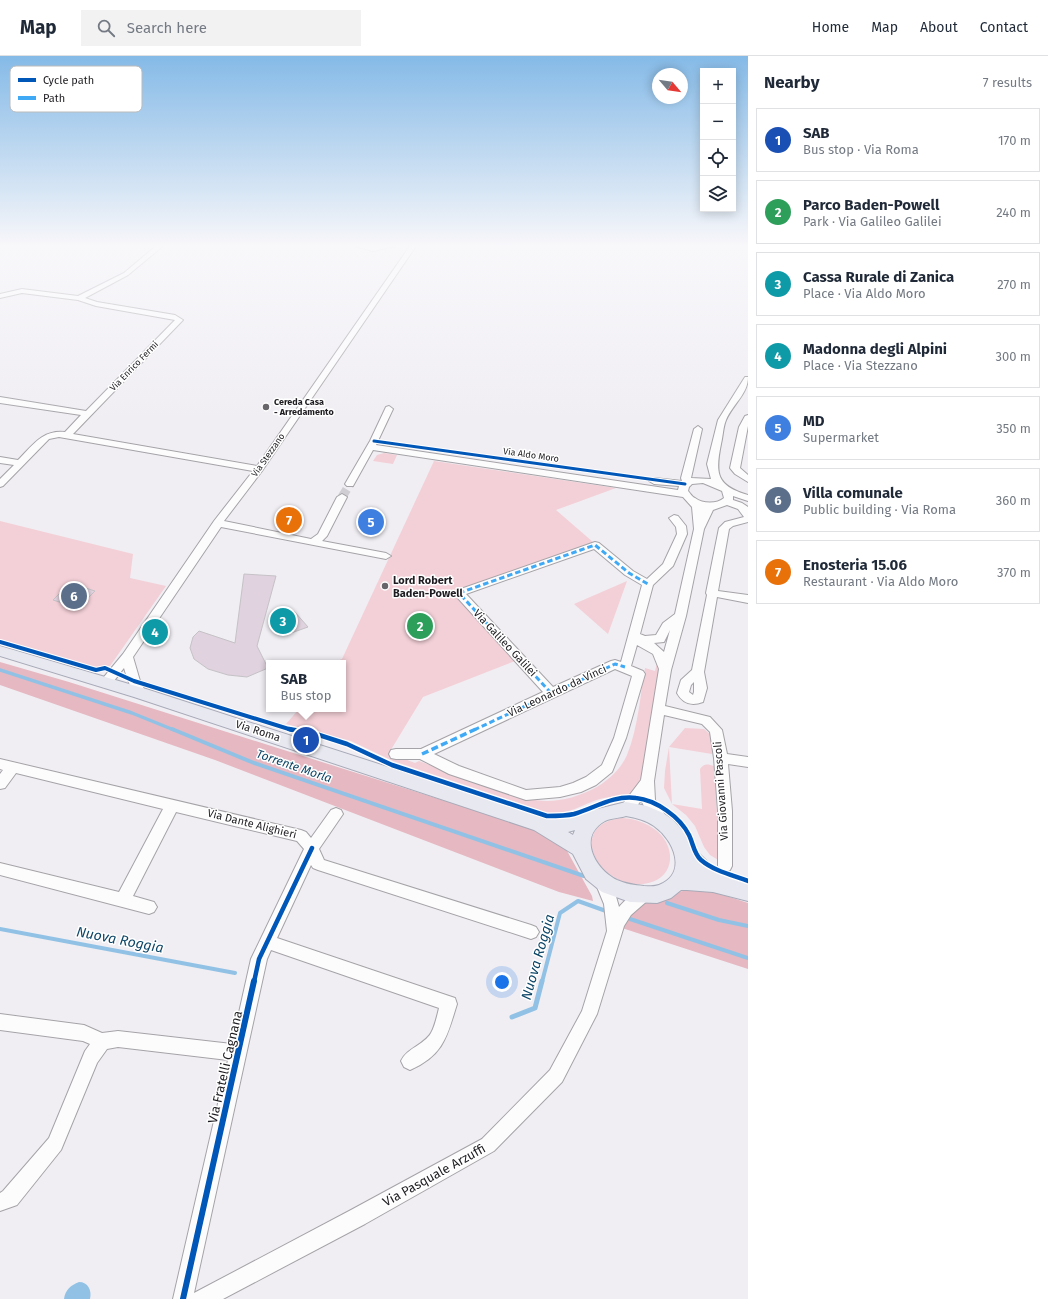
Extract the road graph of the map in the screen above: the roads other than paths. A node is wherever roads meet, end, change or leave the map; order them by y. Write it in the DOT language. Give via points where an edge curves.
graph roads {
  1 [pos="96,304"];
  2 [pos="373,304"];
  3 [pos="748,379"];
  4 [pos="0,400"];
  5 [pos="388,409"];
  6 [pos="88,414"];
  7 [pos="748,418"];
  8 [pos="698,429"];
  9 [pos="67,435"];
  10 [pos="372,444"];
  11 [pos="0,460"];
  12 [pos="20,463"];
  13 [pos="712,464"];
  14 [pos="259,469"];
  15 [pos="748,479"];
  16 [pos="698,480"];
  17 [pos="0,484"];
  18 [pos="350,484"];
  19 [pos="721,486"];
  20 [pos="687,490"];
  21 [pos="748,492"];
  22 [pos="342,498"];
  23 [pos="748,498"];
  24 [pos="728,501"];
  25 [pos="748,504"];
  26 [pos="748,517"];
  27 [pos="674,518"];
  28 [pos="218,523"];
  29 [pos="699,528"];
  30 [pos="313,542"];
  31 [pos="386,556"];
  32 [pos="648,584"];
  33 [pos="712,593"];
  34 [pos="748,599"];
  35 [pos="680,616"];
  36 [pos="633,638"];
  37 [pos="0,652"];
  38 [pos="127,657"];
  39 [pos="624,667"];
  40 [pos="665,670"];
  41 [pos="698,672"];
  42 [pos="105,683"];
  43 [pos="551,693"];
  44 [pos="140,694"];
  45 [pos="659,709"];
  46 [pos="396,754"];
  47 [pos="422,754"];
  48 [pos="721,758"];
  49 [pos="748,762"];
  50 [pos="6,765"];
  51 [pos="647,781"];
  52 [pos="0,784"];
  53 [pos="172,805"];
  54 [pos="626,809"];
  55 [pos="336,814"];
  56 [pos="592,819"];
  57 [pos="537,823"];
  58 [pos="664,823"];
  59 [pos="312,848"];
  60 [pos="581,848"];
  61 [pos="685,853"];
  62 [pos="0,869"];
  63 [pos="724,875"];
  64 [pos="602,882"];
  65 [pos="678,882"];
  66 [pos="748,892"];
  67 [pos="642,896"];
  68 [pos="123,900"];
  69 [pos="149,906"];
  70 [pos="531,932"];
  71 [pos="612,936"];
  72 [pos="268,942"];
  73 [pos="0,1022"];
  74 [pos="102,1041"];
  75 [pos="239,1053"];
  76 [pos="410,1061"];
  77 [pos="0,1202"];
  78 [pos="182,1299"];
  79 [pos="202,1299"];
  1 -- 6 [label="street, Via Enrico Fermi" via="175,317 179,320"];
  2 -- 14 [label="street, Via Stezzano"];
  3 -- 13 [label="street" via="722,420"];
  4 -- 6 [label="street"];
  5 -- 10 [label="street"];
  6 -- 9 [label="street, Via Enrico Fermi"];
  7 -- 15 [label="street" via="743,427 735,468"];
  8 -- 20 [label="street" via="686,478"];
  9 -- 12 [label="street" via="49,435"];
  9 -- 14 [label="street"];
  10 -- 18 [label="street"];
  10 -- 20 [label="street, Via Aldo Moro"];
  11 -- 12 [label="street"];
  12 -- 17 [label="street"];
  13 -- 16 [label="street"];
  13 -- 19 [label="street" via="715,478"];
  14 -- 28 [label="street, Via Stezzano"];
  16 -- 19 [label="street" via="710,481"];
  16 -- 20 [label="street"];
  19 -- 24 [label="street" via="728,494"];
  20 -- 24 [label="street, Via Aldo Moro" via="704,505"];
  20 -- 29 [label="street" via="697,508"];
  21 -- 24 [label="street"];
  22 -- 30 [label="street" via="322,536"];
  23 -- 24 [label="street"];
  24 -- 25 [label="street"];
  24 -- 26 [label="street" via="741,506 746,510"];
  24 -- 29 [label="street" via="710,508"];
  26 -- 33 [label="street" via="724,528"];
  27 -- 32 [label="street" via="681,526 682,534 668,566"];
  28 -- 30 [label="street"];
  28 -- 38 [label="street, Via Stezzano"];
  29 -- 35 [label="street"];
  30 -- 31 [label="street"];
  32 -- 36 [label="street"];
  32 -- 43 [label="street, Via Galileo Galilei" via="629,573 594,545 459,593"];
  33 -- 34 [label="street"];
  33 -- 41 [label="street"];
  35 -- 36 [label="street" via="667,626 660,639"];
  35 -- 40 [label="street"];
  36 -- 39 [label="street"];
  36 -- 40 [label="street" via="653,646 661,655"];
  37 -- 42 [label="main road, Via Roma"];
  38 -- 42 [label="street, Via Stezzano"];
  38 -- 44 [label="street"];
  39 -- 43 [label="street, Via Leonardo da Vinci" via="615,664"];
  39 -- 47 [label="street, Via Leonardo da Vinci" via="639,674 620,738 607,768 591,781 576,788 526,795 454,770"];
  40 -- 45 [label="street"];
  42 -- 44 [label="main road, Via Roma"];
  43 -- 47 [label="street, Via Leonardo da Vinci"];
  44 -- 57 [label="main road, Via Roma"];
  45 -- 48 [label="street, Via Giovanni Pascoli" via="706,720 716,730"];
  45 -- 51 [label="street"];
  46 -- 47 [label="street, Via Leonardo da Vinci"];
  48 -- 49 [label="street"];
  48 -- 63 [label="street, Via Giovanni Pascoli" via="725,812"];
  50 -- 52 [label="street"];
  50 -- 53 [label="street, Via Dante Alighieri"];
  51 -- 54 [label="street"];
  51 -- 58 [label="street" via="648,800"];
  53 -- 59 [label="street, Via Dante Alighieri" via="301,836"];
  53 -- 68 [label="street"];
  54 -- 56 [label="main road, Via Roma" via="601,813"];
  54 -- 58 [label="main road, Via Roma" via="639,811"];
  55 -- 59 [label="street, Via Fratelli Cagnana"];
  56 -- 57 [label="main road, Via Roma" via="565,825"];
  56 -- 60 [label="main road" via="581,838"];
  57 -- 60 [label="main road, Via Roma"];
  58 -- 61 [label="main road, Via Roma" via="677,837"];
  59 -- 70 [label="street, Via Dante Alighieri" via="318,864"];
  59 -- 72 [label="street, Via Fratelli Cagnana"];
  60 -- 64 [label="main road" via="591,872"];
  61 -- 63 [label="main road, Via Roma" via="707,874"];
  61 -- 65 [label="main road" via="684,874"];
  62 -- 68 [label="street"];
  63 -- 65 [label="main road, Via Roma"];
  63 -- 66 [label="main road, Via Roma"];
  64 -- 67 [label="main road" via="614,890"];
  64 -- 71 [label="street, Via Pasquale Arzuffi" via="612,907"];
  65 -- 67 [label="main road" via="656,895"];
  67 -- 71 [label="street, Via Pasquale Arzuffi" via="626,910"];
  68 -- 69 [label="street"];
  71 -- 79 [label="street, Via Pasquale Arzuffi" via="589,1014 556,1076 488,1145"];
  72 -- 75 [label="street, Via Fratelli Cagnana" via="259,959"];
  72 -- 76 [label="street" via="449,1004 438,1038"];
  73 -- 74 [label="street" via="84,1034"];
  74 -- 75 [label="street" via="118,1039"];
  74 -- 77 [label="street" via="91,1057 55,1144 10,1198"];
  75 -- 78 [label="street, Via Fratelli Cagnana"];
}
